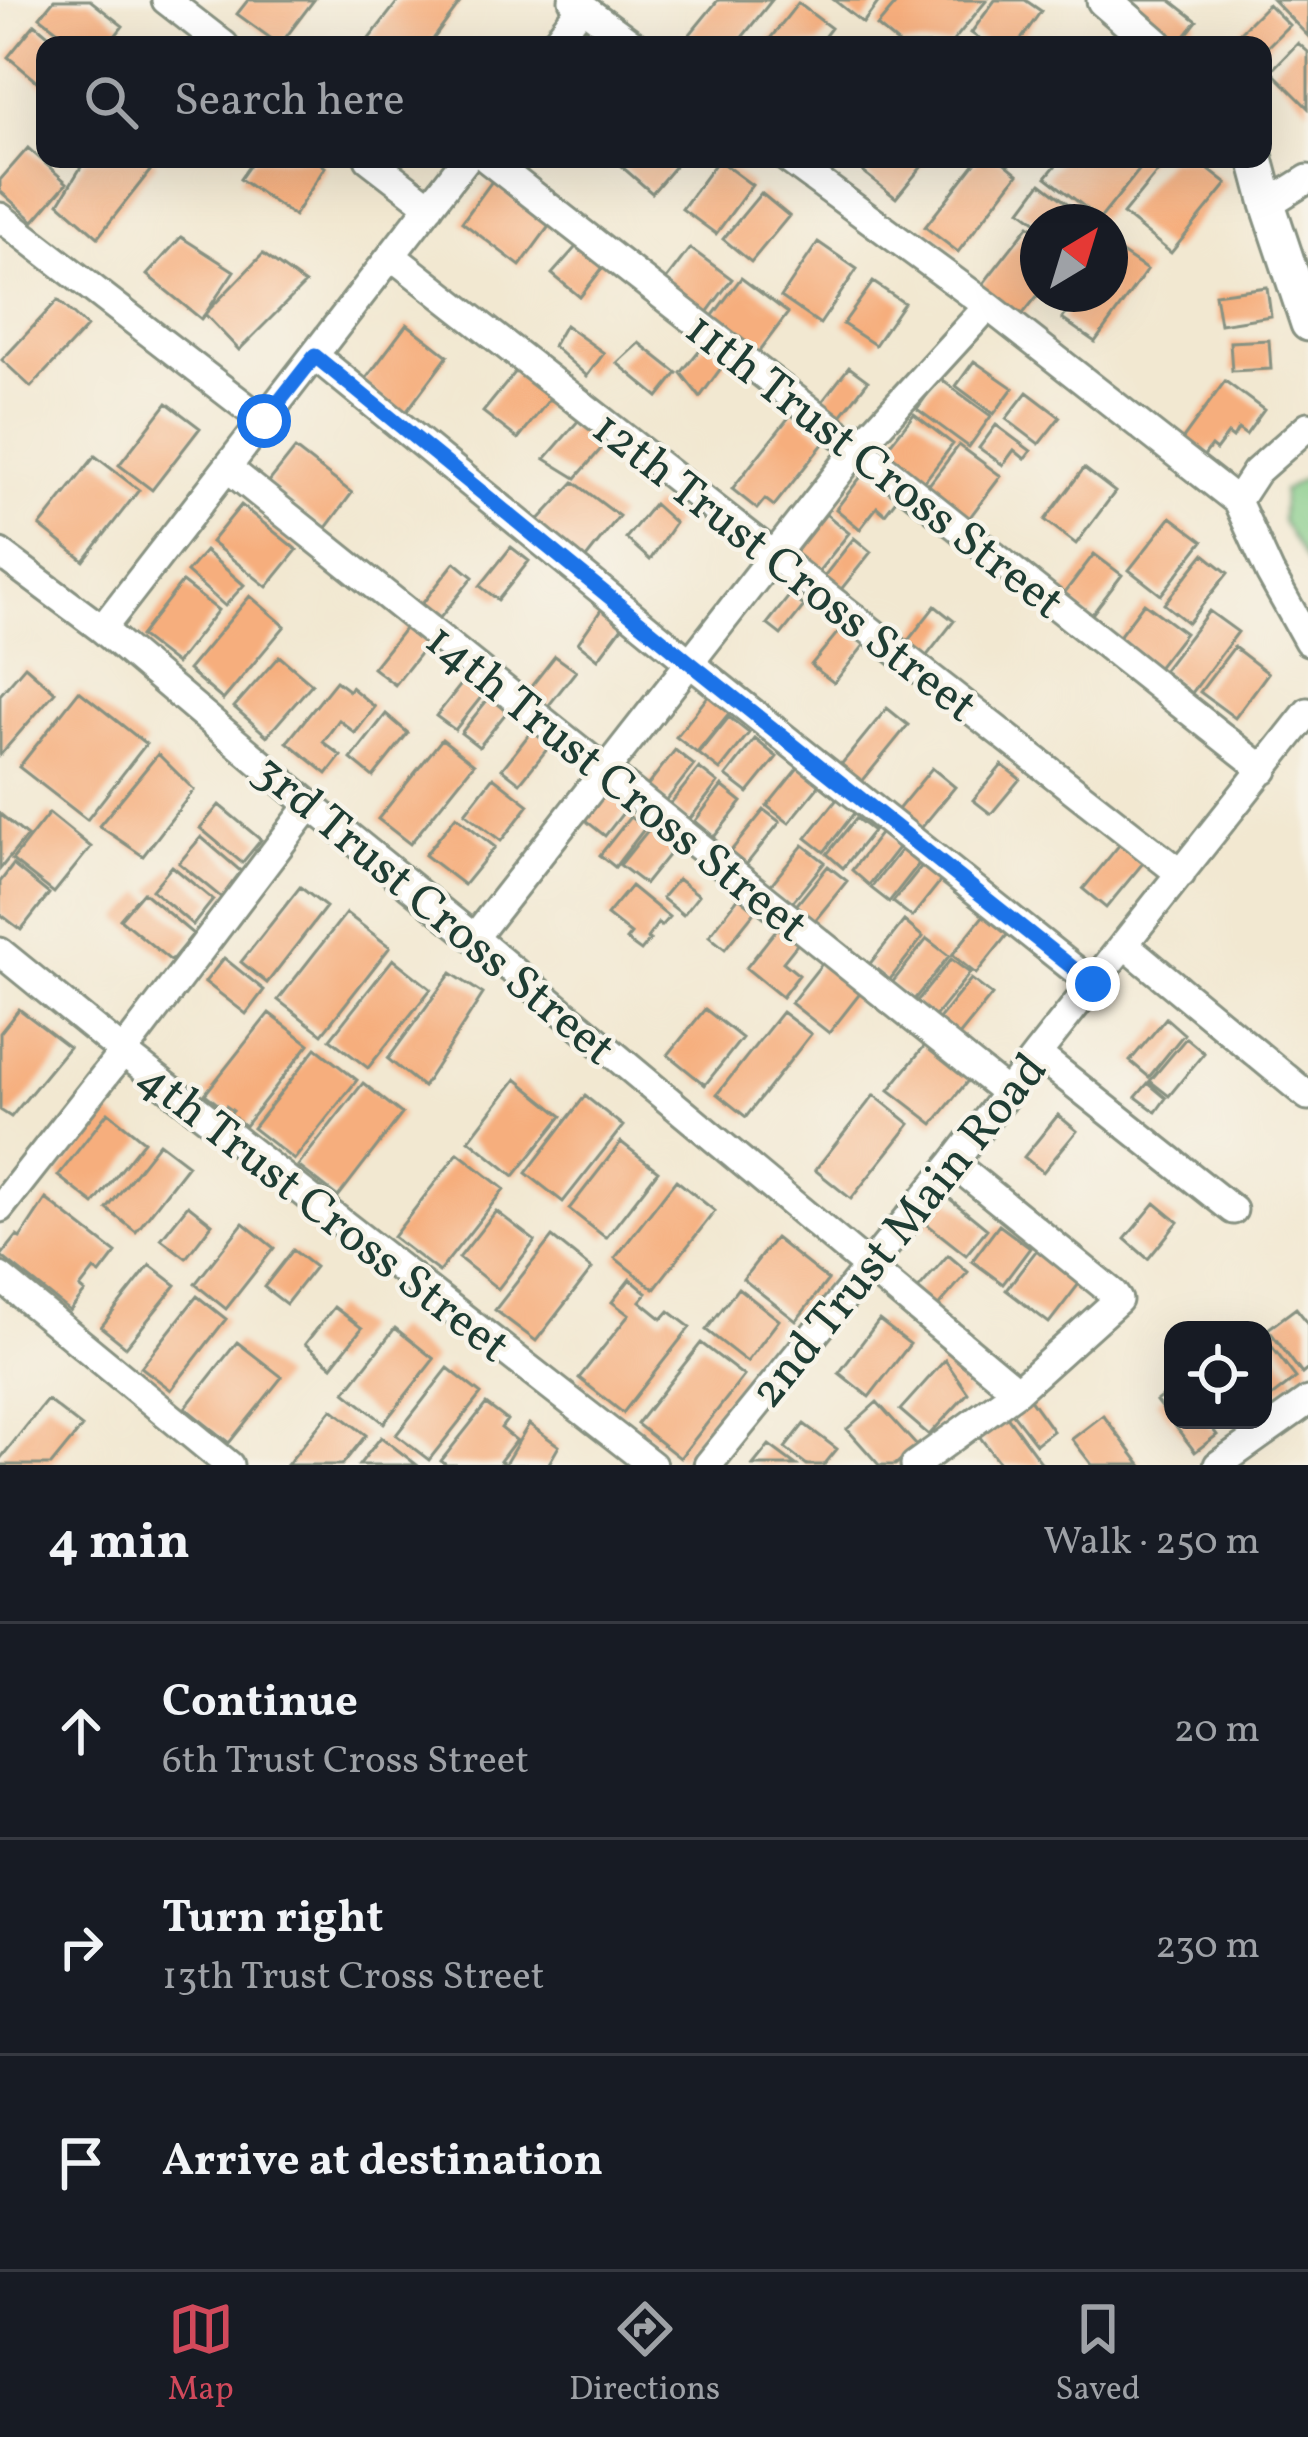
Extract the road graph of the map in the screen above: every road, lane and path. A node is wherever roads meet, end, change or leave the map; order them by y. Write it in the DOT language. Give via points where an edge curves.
graph roads {
  1 [pos="166,0"];
  2 [pos="1104,0"];
  3 [pos="578,3"];
  4 [pos="212,36"];
  5 [pos="558,36"];
  6 [pos="622,36"];
  7 [pos="1146,36"];
  8 [pos="381,168"];
  9 [pos="459,168"];
  10 [pos="499,168"];
  11 [pos="800,168"];
  12 [pos="1258,168"];
  13 [pos="1308,179"];
  14 [pos="1268,204"];
  15 [pos="430,206"];
  16 [pos="0,217"];
  17 [pos="392,256"];
  18 [pos="988,306"];
  19 [pos="1308,324"];
  20 [pos="315,356"];
  21 [pos="264,421"];
  22 [pos="1308,426"];
  23 [pos="858,448"];
  24 [pos="229,469"];
  25 [pos="1237,501"];
  26 [pos="0,553"];
  27 [pos="773,555"];
  28 [pos="102,629"];
  29 [pos="1308,641"];
  30 [pos="689,662"];
  31 [pos="1308,712"];
  32 [pos="1264,770"];
  33 [pos="606,771"];
  34 [pos="310,806"];
  35 [pos="1181,874"];
  36 [pos="474,938"];
  37 [pos="1124,944"];
  38 [pos="0,952"];
  39 [pos="1093,984"];
  40 [pos="123,1052"];
  41 [pos="1036,1054"];
  42 [pos="1007,1093"];
  43 [pos="1308,1096"];
  44 [pos="953,1163"];
  45 [pos="0,1208"];
  46 [pos="1233,1210"];
  47 [pos="868,1268"];
  48 [pos="0,1277"];
  49 [pos="1017,1390"];
  50 [pos="1308,1401"];
  51 [pos="229,1465"];
  52 [pos="652,1465"];
  53 [pos="708,1465"];
  54 [pos="915,1465"];
  55 [pos="1218,1465"];
  1 -- 4 [label="street"];
  2 -- 7 [label="street"];
  3 -- 5 [label="street"];
  3 -- 6 [label="street"];
  8 -- 15 [label="street"];
  9 -- 15 [label="street"];
  10 -- 23 [label="street, 11th Trust Cross Street"];
  11 -- 18 [label="street"];
  12 -- 14 [label="street"];
  13 -- 14 [label="street"];
  14 -- 19 [label="street"];
  15 -- 17 [label="street"];
  16 -- 21 [label="street"];
  17 -- 20 [label="street"];
  17 -- 27 [label="street, 12th Trust Cross Street"];
  18 -- 23 [label="street"];
  18 -- 25 [label="street"];
  20 -- 21 [label="street"];
  20 -- 30 [label="street"];
  21 -- 24 [label="street"];
  22 -- 25 [label="street" via="1256,472"];
  23 -- 27 [label="street"];
  23 -- 32 [label="street, 11th Trust Cross Street"];
  24 -- 28 [label="street"];
  24 -- 33 [label="street, 14th Trust Cross Street"];
  25 -- 29 [label="street"];
  26 -- 28 [label="street, 3rd Trust Cross Street"];
  27 -- 30 [label="street"];
  27 -- 35 [label="street, 12th Trust Cross Street"];
  28 -- 34 [label="street, 3rd Trust Cross Street"];
  30 -- 33 [label="street"];
  30 -- 39 [label="street"];
  31 -- 32 [label="street, 2nd Trust Main Road"];
  32 -- 35 [label="street, 2nd Trust Main Road"];
  33 -- 36 [label="street"];
  33 -- 42 [label="street, 14th Trust Cross Street"];
  34 -- 36 [label="street, 3rd Trust Cross Street"];
  34 -- 40 [label="street"];
  35 -- 37 [label="street, 2nd Trust Main Road"];
  36 -- 47 [label="street, 3rd Trust Cross Street"];
  37 -- 39 [label="street, 2nd Trust Main Road"];
  37 -- 43 [label="street"];
  38 -- 40 [label="street, 4th Trust Cross Street"];
  39 -- 41 [label="street, 2nd Trust Main Road"];
  40 -- 45 [label="street"];
  40 -- 52 [label="street, 4th Trust Cross Street"];
  41 -- 42 [label="street, 2nd Trust Main Road"];
  41 -- 46 [label="street"];
  42 -- 44 [label="street, 2nd Trust Main Road"];
  44 -- 47 [label="street, 2nd Trust Main Road"];
  44 -- 49 [label="street" via="1118,1300"];
  47 -- 49 [label="street, 3rd Trust Cross Street"];
  47 -- 53 [label="street, 2nd Trust Main Road"];
  48 -- 51 [label="street"];
  49 -- 54 [label="street"];
  50 -- 55 [label="street"];
}
